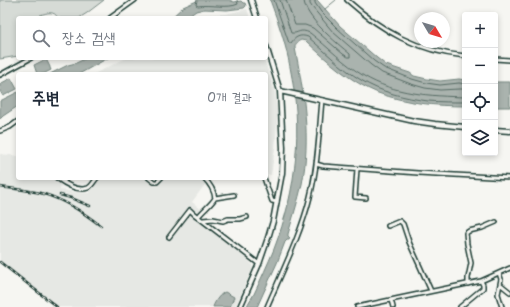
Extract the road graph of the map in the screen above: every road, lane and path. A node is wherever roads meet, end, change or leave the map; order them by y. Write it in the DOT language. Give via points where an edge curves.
graph roads {
  1 [pos="135,0"];
  2 [pos="251,0"];
  3 [pos="347,0"];
  4 [pos="113,16"];
  5 [pos="256,16"];
  6 [pos="268,52"];
  7 [pos="462,56"];
  8 [pos="498,59"];
  9 [pos="27,60"];
  10 [pos="510,60"];
  11 [pos="0,75"];
  12 [pos="280,91"];
  13 [pos="321,100"];
  14 [pos="16,122"];
  15 [pos="462,127"];
  16 [pos="498,130"];
  17 [pos="0,131"];
  18 [pos="510,132"];
  19 [pos="316,164"];
  20 [pos="357,169"];
  21 [pos="510,178"];
  22 [pos="64,180"];
  23 [pos="95,180"];
  24 [pos="206,180"];
  25 [pos="265,180"];
  26 [pos="234,195"];
  27 [pos="215,198"];
  28 [pos="366,198"];
  29 [pos="277,202"];
  30 [pos="198,217"];
  31 [pos="247,217"];
  32 [pos="203,220"];
  33 [pos="496,222"];
  34 [pos="388,226"];
  35 [pos="169,237"];
  36 [pos="259,264"];
  37 [pos="510,268"];
  38 [pos="499,273"];
  39 [pos="481,281"];
  40 [pos="468,284"];
  41 [pos="500,284"];
  42 [pos="431,291"];
  43 [pos="510,292"];
  44 [pos="391,300"];
  45 [pos="240,307"];
  46 [pos="267,307"];
  47 [pos="357,307"];
  48 [pos="393,307"];
  49 [pos="460,307"];
  50 [pos="502,307"];
  1 -- 4 [label="street"];
  2 -- 5 [label="main road"];
  3 -- 7 [label="street" via="365,16 399,38 428,49"];
  6 -- 12 [label="main road"];
  8 -- 10 [label="street"];
  9 -- 11 [label="street"];
  12 -- 13 [label="main road"];
  12 -- 29 [label="main road" via="283,148"];
  13 -- 15 [label="main road" via="414,121"];
  13 -- 19 [label="street"];
  14 -- 17 [label="street"];
  16 -- 18 [label="main road"];
  19 -- 20 [label="street"];
  19 -- 46 [label="street" via="304,217"];
  20 -- 21 [label="street"];
  20 -- 28 [label="street" via="355,197"];
  22 -- 23 [label="street" via="69,186 80,189 90,187"];
  24 -- 27 [label="street"];
  25 -- 29 [label="street" via="272,201"];
  26 -- 27 [label="street"];
  27 -- 30 [label="street"];
  29 -- 36 [label="main road"];
  30 -- 32 [label="street"];
  30 -- 35 [label="street" via="190,210"];
  31 -- 32 [label="street" via="223,221"];
  32 -- 36 [label="street"];
  33 -- 40 [label="street" via="466,233 472,263"];
  34 -- 42 [label="street" via="400,221 403,224"];
  36 -- 45 [label="main road"];
  37 -- 38 [label="street"];
  38 -- 39 [label="street"];
  38 -- 41 [label="street"];
  39 -- 40 [label="street"];
  39 -- 49 [label="street" via="483,288"];
  40 -- 42 [label="street"];
  41 -- 43 [label="street"];
  41 -- 50 [label="street" via="498,294"];
  42 -- 44 [label="street"];
  44 -- 47 [label="street"];
  44 -- 48 [label="street"];
}
